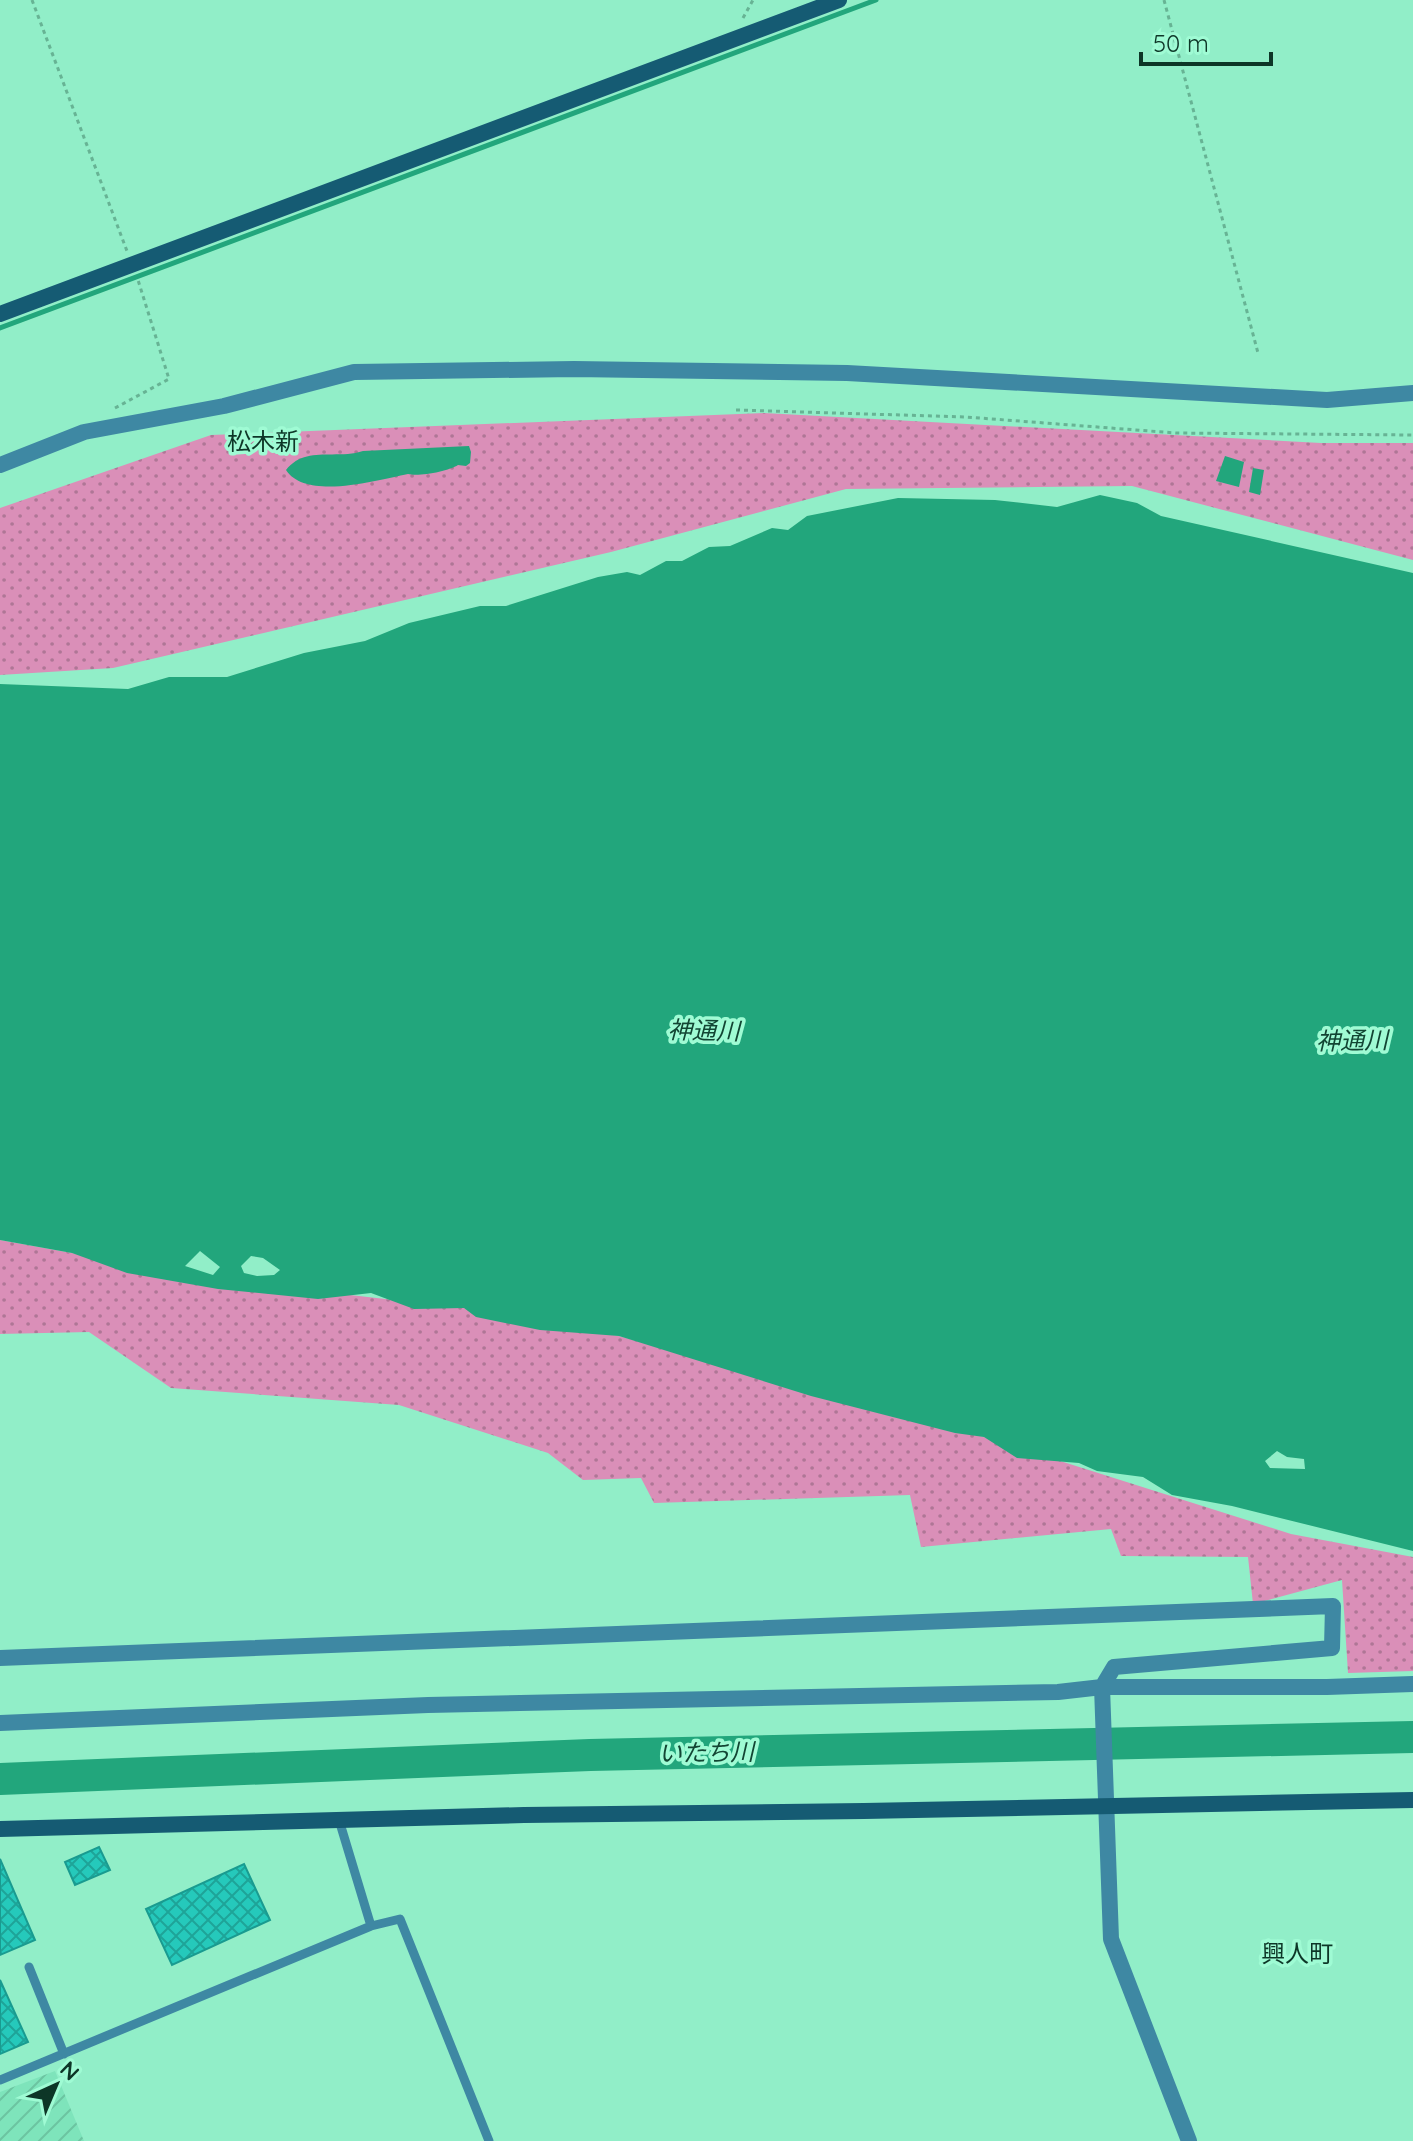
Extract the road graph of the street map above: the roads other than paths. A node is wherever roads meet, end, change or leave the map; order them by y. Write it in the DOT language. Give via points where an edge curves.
graph roads {
  1 [pos="839,0"];
  2 [pos="0,314"];
  3 [pos="1413,393"];
  4 [pos="0,465"];
  5 [pos="0,1658"];
  6 [pos="1413,1684"];
  7 [pos="1103,1694"];
  8 [pos="0,1723"];
  9 [pos="1413,1800"];
  10 [pos="1106,1806"];
  11 [pos="339,1820"];
  12 [pos="0,1829"];
  13 [pos="371,1926"];
  14 [pos="29,1967"];
  15 [pos="64,2054"];
  16 [pos="0,2080"];
  17 [pos="489,2141"];
  18 [pos="1189,2141"];
  1 -- 2 [label="street"];
  3 -- 4 [label="street" via="1327,400 847,373 354,372 224,406 84,432"];
  5 -- 7 [label="street" via="1333,1606 1332,1648 1114,1667"];
  6 -- 7 [label="street"];
  7 -- 8 [label="street" via="428,1705"];
  7 -- 10 [label="street"];
  9 -- 10 [label="street"];
  10 -- 11 [label="street"];
  10 -- 18 [label="street" via="1111,1939"];
  11 -- 12 [label="street"];
  11 -- 13 [label="lane"];
  13 -- 15 [label="lane"];
  13 -- 17 [label="lane" via="400,1919"];
  14 -- 15 [label="lane"];
  15 -- 16 [label="lane"];
}
